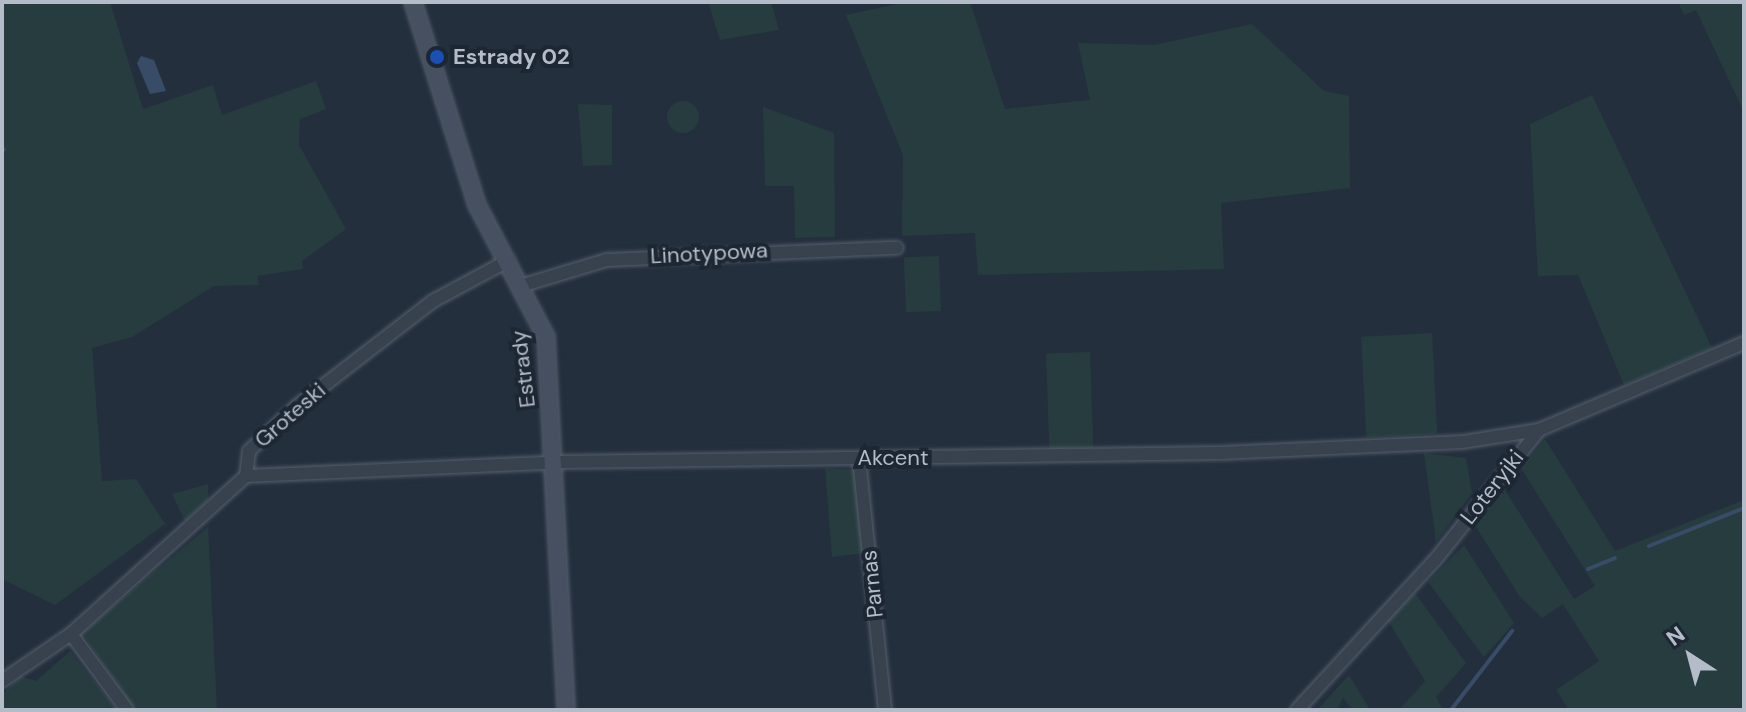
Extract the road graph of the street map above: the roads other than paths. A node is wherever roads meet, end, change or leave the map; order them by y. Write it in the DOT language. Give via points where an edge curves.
graph roads {
  1 [pos="413,2"];
  2 [pos="897,248"];
  3 [pos="509,260"];
  4 [pos="524,285"];
  5 [pos="1744,343"];
  6 [pos="1539,430"];
  7 [pos="859,458"];
  8 [pos="554,465"];
  9 [pos="246,476"];
  10 [pos="71,634"];
  11 [pos="2,681"];
  12 [pos="127,710"];
  13 [pos="566,710"];
  14 [pos="885,710"];
  15 [pos="1297,710"];
  1 -- 3 [label="main road, Estrady" via="469,186"];
  2 -- 4 [label="street, Linotypowa" via="607,260"];
  3 -- 4 [label="main road, Estrady"];
  3 -- 9 [label="street, Groteski" via="433,301 297,406 249,451"];
  4 -- 8 [label="main road, Estrady" via="546,337"];
  5 -- 6 [label="street, Loteryjki"];
  6 -- 7 [label="street, Akcent" via="1463,442 1221,453"];
  6 -- 15 [label="street, Loteryjki" via="1435,560"];
  7 -- 8 [label="street, Akcent"];
  7 -- 14 [label="street, Parnas"];
  8 -- 9 [label="street, Akcent"];
  8 -- 13 [label="main road, Estrady"];
  9 -- 10 [label="street, Groteski"];
  10 -- 11 [label="street, Groteski"];
  10 -- 12 [label="street"];
}
